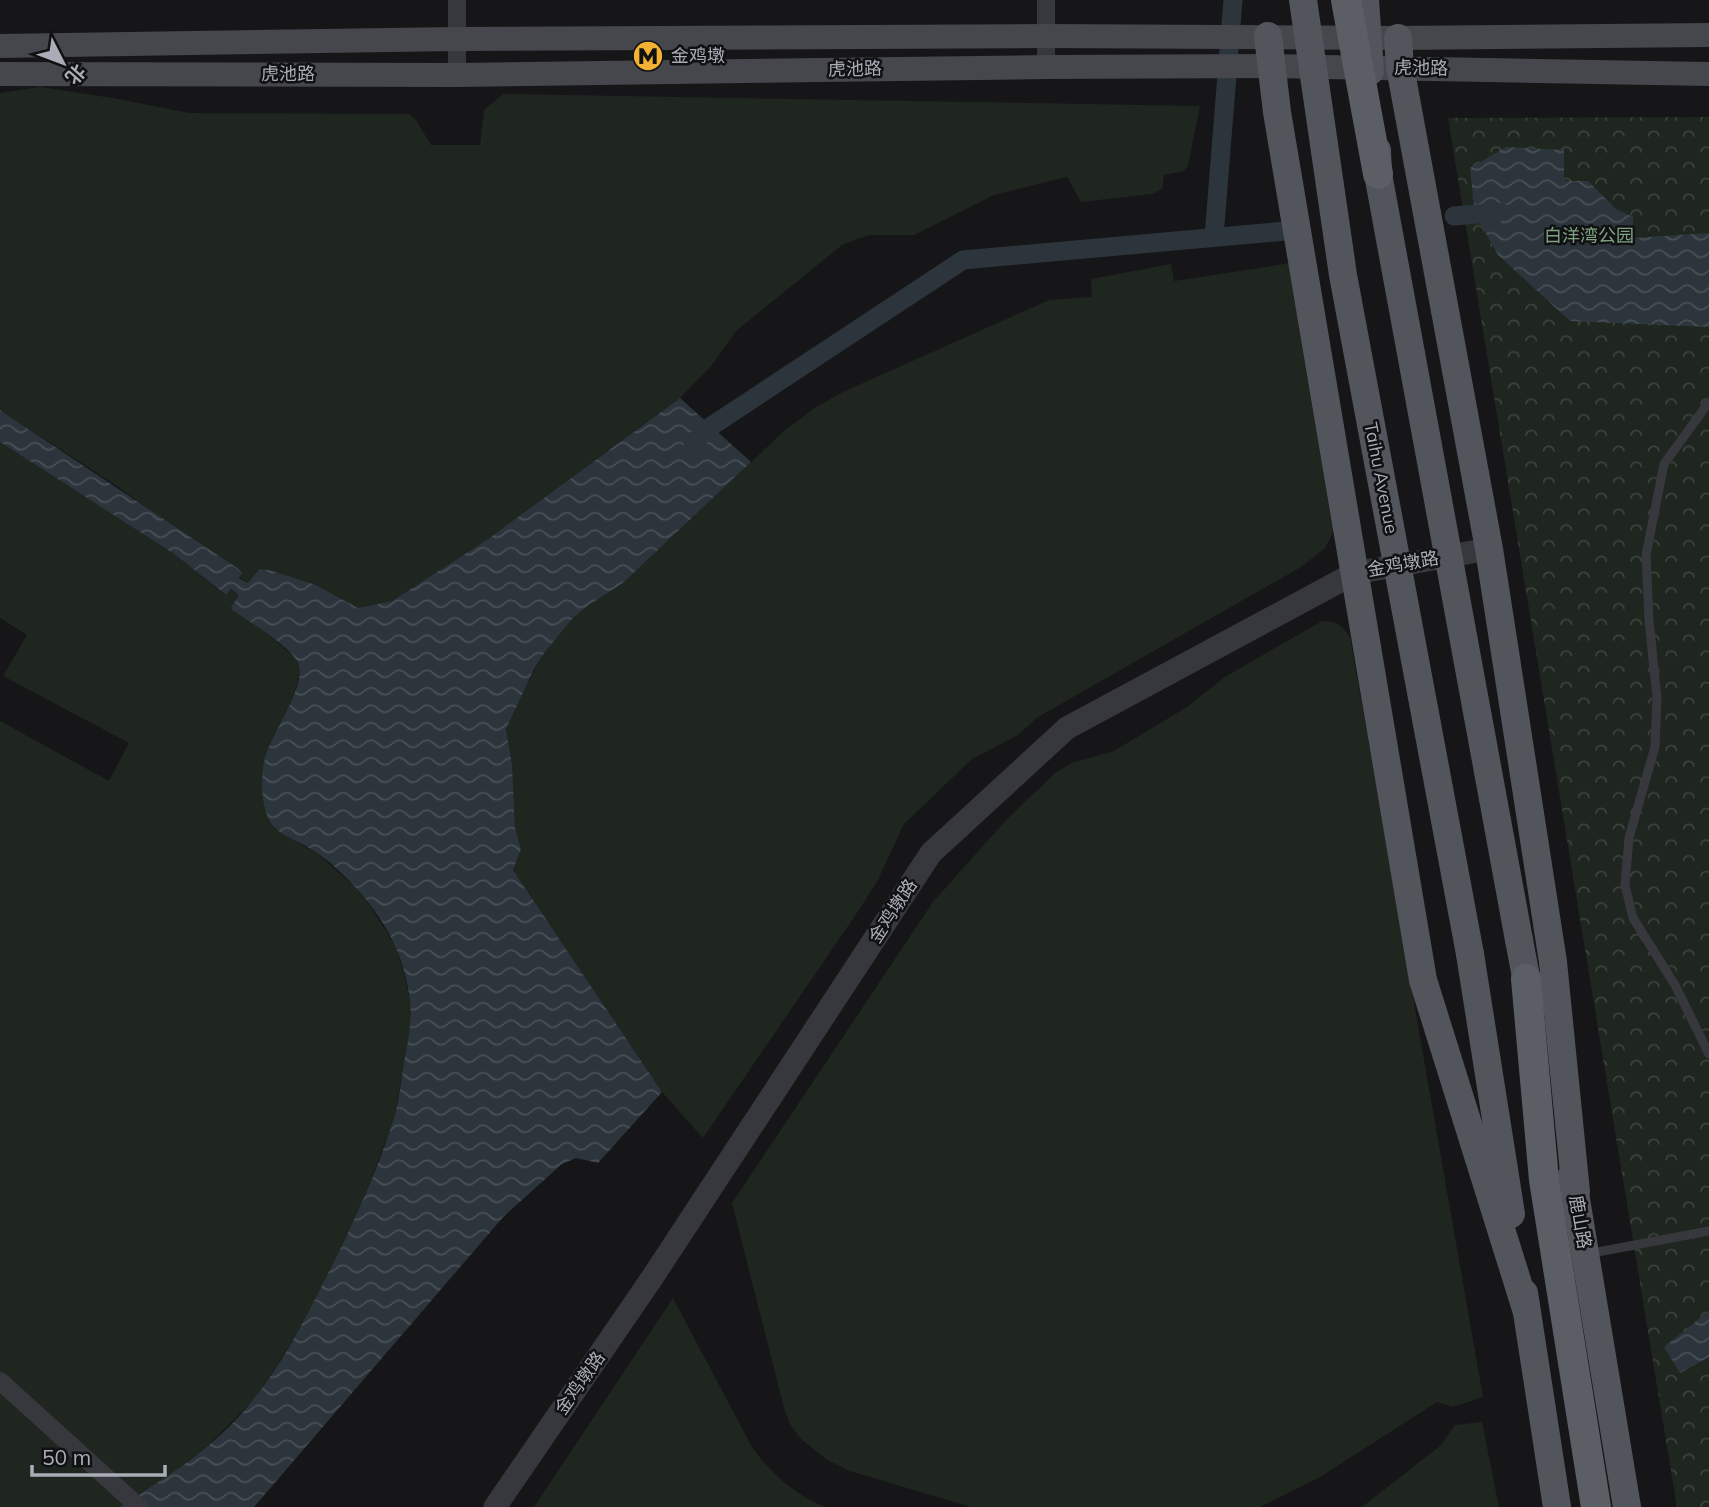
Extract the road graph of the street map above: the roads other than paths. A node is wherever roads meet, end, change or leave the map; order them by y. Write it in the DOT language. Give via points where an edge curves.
graph roads {
  1 [pos="457,0"];
  2 [pos="1046,0"];
  3 [pos="1303,0"];
  4 [pos="1346,0"];
  5 [pos="1365,0"];
  6 [pos="1709,35"];
  7 [pos="1046,36"];
  8 [pos="1256,36"];
  9 [pos="1398,38"];
  10 [pos="457,39"];
  11 [pos="0,46"];
  12 [pos="1046,66"];
  13 [pos="1258,66"];
  14 [pos="1400,67"];
  15 [pos="0,74"];
  16 [pos="1709,74"];
  17 [pos="457,75"];
  18 [pos="1378,174"];
  19 [pos="1709,402"];
  20 [pos="1489,549"];
  21 [pos="1354,573"];
  22 [pos="1526,979"];
  23 [pos="1709,1054"];
  24 [pos="1576,1192"];
  25 [pos="1709,1231"];
  26 [pos="1586,1254"];
  27 [pos="1526,1308"];
  28 [pos="0,1381"];
  29 [pos="139,1507"];
  30 [pos="495,1507"];
  31 [pos="1558,1507"];
  32 [pos="1596,1507"];
  33 [pos="1627,1507"];
  1 -- 10 [label="street"];
  2 -- 7 [label="street"];
  3 -- 27 [label="main road, Taihu Avenue, bridge" via="1343,275 1470,954"];
  4 -- 18 [label="highway, bridge"];
  5 -- 18 [label="main road, bridge"];
  6 -- 9 [label="main road, 虎池路"];
  7 -- 8 [label="main road, 虎池路"];
  7 -- 10 [label="main road, 虎池路"];
  7 -- 12 [label="street"];
  8 -- 9 [label="main road, 虎池路"];
  8 -- 13 [label="main road"];
  9 -- 14 [label="main road"];
  10 -- 11 [label="main road, 虎池路"];
  10 -- 17 [label="street"];
  12 -- 13 [label="main road, 虎池路"];
  12 -- 17 [label="main road, 虎池路"];
  13 -- 14 [label="main road, 虎池路"];
  13 -- 21 [label="main road"];
  14 -- 16 [label="main road, 虎池路"];
  14 -- 20 [label="main road"];
  15 -- 17 [label="main road, 虎池路"];
  18 -- 22 [label="main road, 鹿山路, bridge"];
  19 -- 23 [label="lane" via="1664,464 1646,555 1657,698 1655,747 1629,838 1625,885 1633,918 1675,985"];
  20 -- 21 [label="street, 金鸡墩路"];
  20 -- 24 [label="main road" via="1553,962"];
  21 -- 27 [label="main road" via="1423,981"];
  21 -- 30 [label="street, 金鸡墩路" via="1067,728 931,853 726,1168"];
  22 -- 24 [label="main road, 鹿山路"];
  22 -- 32 [label="highway" via="1544,1180"];
  24 -- 26 [label="main road, 鹿山路"];
  25 -- 26 [label="lane"];
  26 -- 33 [label="main road, 鹿山路"];
  27 -- 31 [label="main road"];
  28 -- 29 [label="street"];
}
